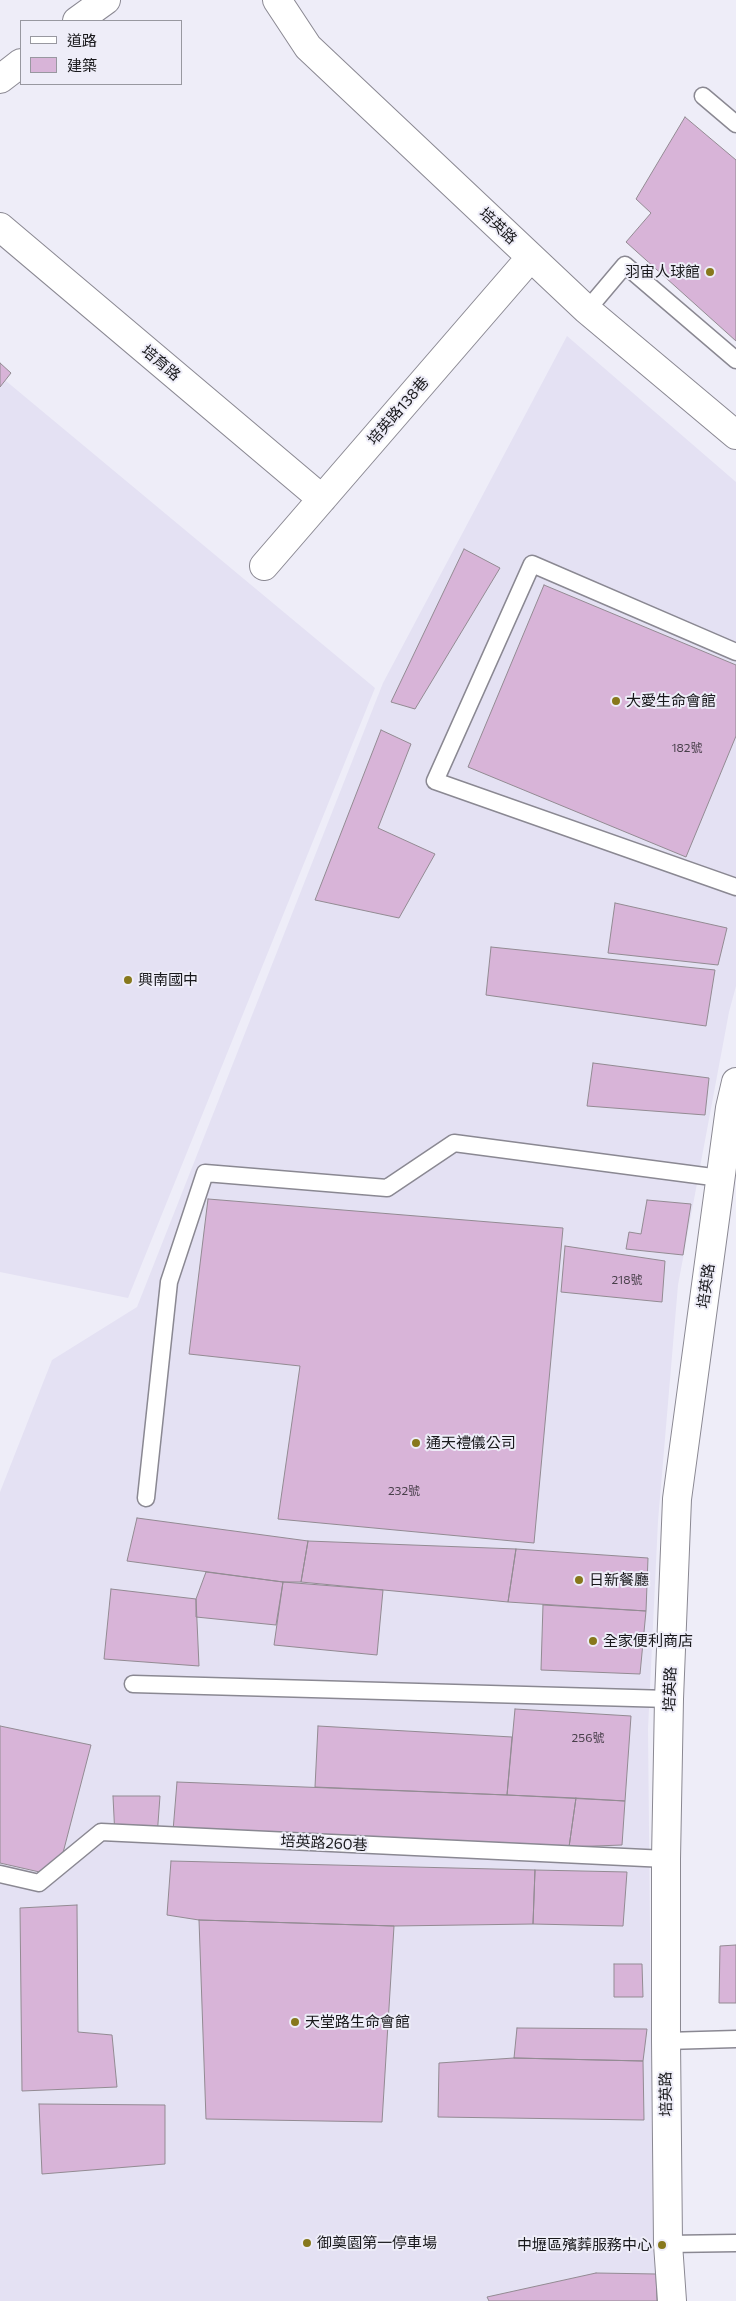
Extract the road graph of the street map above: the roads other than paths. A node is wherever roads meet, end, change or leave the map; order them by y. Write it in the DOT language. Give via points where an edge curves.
graph roads {
  1 [pos="106,0"];
  2 [pos="278,0"];
  3 [pos="78,20"];
  4 [pos="20,64"];
  5 [pos="0,78"];
  6 [pos="703,96"];
  7 [pos="736,124"];
  8 [pos="0,226"];
  9 [pos="531,256"];
  10 [pos="588,310"];
  11 [pos="736,360"];
  12 [pos="736,435"];
  13 [pos="322,499"];
  14 [pos="264,566"];
  15 [pos="736,652"];
  16 [pos="736,887"];
  17 [pos="736,1082"];
  18 [pos="720,1178"];
  19 [pos="146,1498"];
  20 [pos="133,1684"];
  21 [pos="669,1699"];
  22 [pos="666,1859"];
  23 [pos="0,1874"];
  24 [pos="736,2039"];
  25 [pos="666,2041"];
  26 [pos="736,2243"];
  27 [pos="668,2244"];
  28 [pos="672,2301"];
  1 -- 3 [label="street"];
  2 -- 9 [label="street, 培英路" via="308,47"];
  4 -- 5 [label="street"];
  6 -- 7 [label="lane"];
  8 -- 13 [label="street, 培育路"];
  9 -- 10 [label="street, 培英路"];
  9 -- 13 [label="street, 培英路138巷"];
  10 -- 11 [label="lane" via="625,265"];
  10 -- 12 [label="street, 培英路"];
  13 -- 14 [label="street, 培英路138巷"];
  15 -- 16 [label="lane" via="532,564 435,781"];
  17 -- 18 [label="street, 培英路"];
  18 -- 19 [label="lane" via="454,1143 387,1188 205,1173 169,1282"];
  18 -- 21 [label="street, 培英路" via="677,1499"];
  20 -- 21 [label="lane"];
  21 -- 22 [label="street, 培英路"];
  22 -- 23 [label="lane, 培英路260巷" via="102,1832 39,1883"];
  22 -- 25 [label="street, 培英路"];
  24 -- 25 [label="lane"];
  25 -- 27 [label="street, 培英路"];
  26 -- 27 [label="lane"];
  27 -- 28 [label="street, 培英路"];
}
